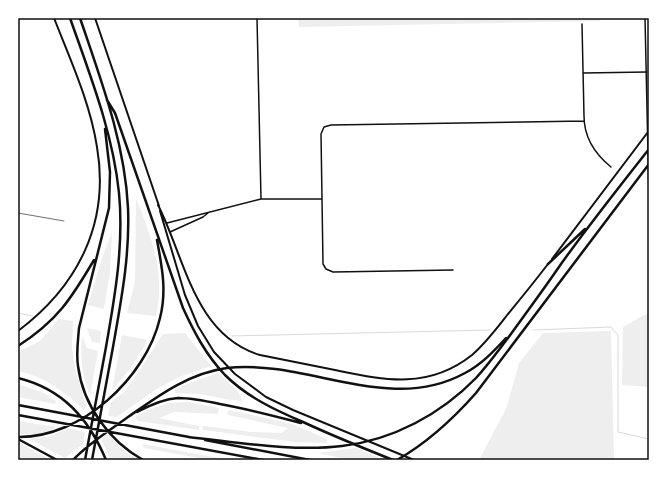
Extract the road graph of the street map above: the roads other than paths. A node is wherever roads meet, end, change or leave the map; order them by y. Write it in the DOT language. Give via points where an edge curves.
graph roads {
  1 [pos="54,18"];
  2 [pos="70,18"];
  3 [pos="80,18"];
  4 [pos="95,18"];
  5 [pos="257,18"];
  6 [pos="645,18"];
  7 [pos="582,24"];
  8 [pos="646,72"];
  9 [pos="583,73"];
  10 [pos="107,100"];
  11 [pos="104,119"];
  12 [pos="584,122"];
  13 [pos="648,132"];
  14 [pos="649,149"];
  15 [pos="649,164"];
  16 [pos="611,167"];
  17 [pos="649,170"];
  18 [pos="322,198"];
  19 [pos="260,199"];
  20 [pos="649,200"];
  21 [pos="158,205"];
  22 [pos="208,213"];
  23 [pos="189,217"];
  24 [pos="167,223"];
  25 [pos="190,223"];
  26 [pos="590,225"];
  27 [pos="156,232"];
  28 [pos="170,232"];
  29 [pos="97,256"];
  30 [pos="548,264"];
  31 [pos="453,270"];
  32 [pos="515,329"];
  33 [pos="18,331"];
  34 [pos="18,346"];
  35 [pos="18,378"];
  36 [pos="18,405"];
  37 [pos="137,411"];
  38 [pos="18,415"];
  39 [pos="311,426"];
  40 [pos="188,437"];
  41 [pos="18,438"];
  42 [pos="57,460"];
  43 [pos="73,460"];
  44 [pos="85,460"];
  45 [pos="92,460"];
  46 [pos="106,460"];
  47 [pos="143,460"];
  48 [pos="263,460"];
  49 [pos="310,460"];
  50 [pos="393,460"];
  51 [pos="397,460"];
  52 [pos="414,460"];
  1 -- 33 [label="main road" via="90,117 97,147 99,189 91,236 81,261 58,294"];
  2 -- 11 [label="highway"];
  3 -- 10 [label="highway"];
  4 -- 21 [label="main road"];
  5 -- 19 [label="street"];
  6 -- 8 [label="street"];
  7 -- 9 [label="street"];
  8 -- 9 [label="street"];
  8 -- 13 [label="street"];
  9 -- 12 [label="street"];
  10 -- 27 [label="highway" via="115,112"];
  10 -- 45 [label="highway" via="126,186 127,264"];
  11 -- 29 [label="highway" via="110,191 109,208"];
  11 -- 44 [label="highway" via="119,194 120,253 114,301"];
  12 -- 16 [label="street" via="591,146"];
  12 -- 18 [label="street" via="324,127"];
  13 -- 17 [label="street"];
  13 -- 30 [label="main road"];
  14 -- 26 [label="highway"];
  15 -- 51 [label="highway" via="476,394 442,428"];
  17 -- 20 [label="street"];
  18 -- 19 [label="street"];
  18 -- 31 [label="street" via="323,264 326,270"];
  19 -- 22 [label="street"];
  21 -- 24 [label="main road"];
  21 -- 52 [label="main road" via="185,295 214,352 235,374 266,397 293,410"];
  22 -- 23 [label="street"];
  22 -- 25 [label="street"];
  23 -- 24 [label="street"];
  23 -- 25 [label="street"];
  24 -- 28 [label="main road"];
  25 -- 28 [label="street"];
  26 -- 30 [label="highway"];
  26 -- 32 [label="highway"];
  27 -- 39 [label="highway" via="183,308 208,354 225,375 248,394 263,404"];
  27 -- 41 [label="highway" via="164,277 164,295 161,317 143,359 117,391 89,414 58,431"];
  28 -- 30 [label="main road" via="199,303 218,328 248,351 370,377 398,380 433,375 470,356 488,339"];
  29 -- 34 [label="highway" via="75,292 56,316"];
  29 -- 47 [label="highway" via="79,328 77,360 90,405 98,419 120,444"];
  32 -- 37 [label="highway" via="486,358 466,373 442,383 413,390 375,388 281,369 225,368 175,386"];
  32 -- 40 [label="highway" via="481,373 462,391 435,412 404,428 374,439 325,448"];
  35 -- 46 [label="highway" via="39,385 60,397 79,413 96,438"];
  36 -- 40 [label="highway"];
  37 -- 39 [label="highway" via="166,400 198,400"];
  37 -- 43 [label="highway"];
  38 -- 48 [label="highway"];
  39 -- 50 [label="highway"];
  40 -- 49 [label="highway"];
  41 -- 42 [label="highway"];
}
